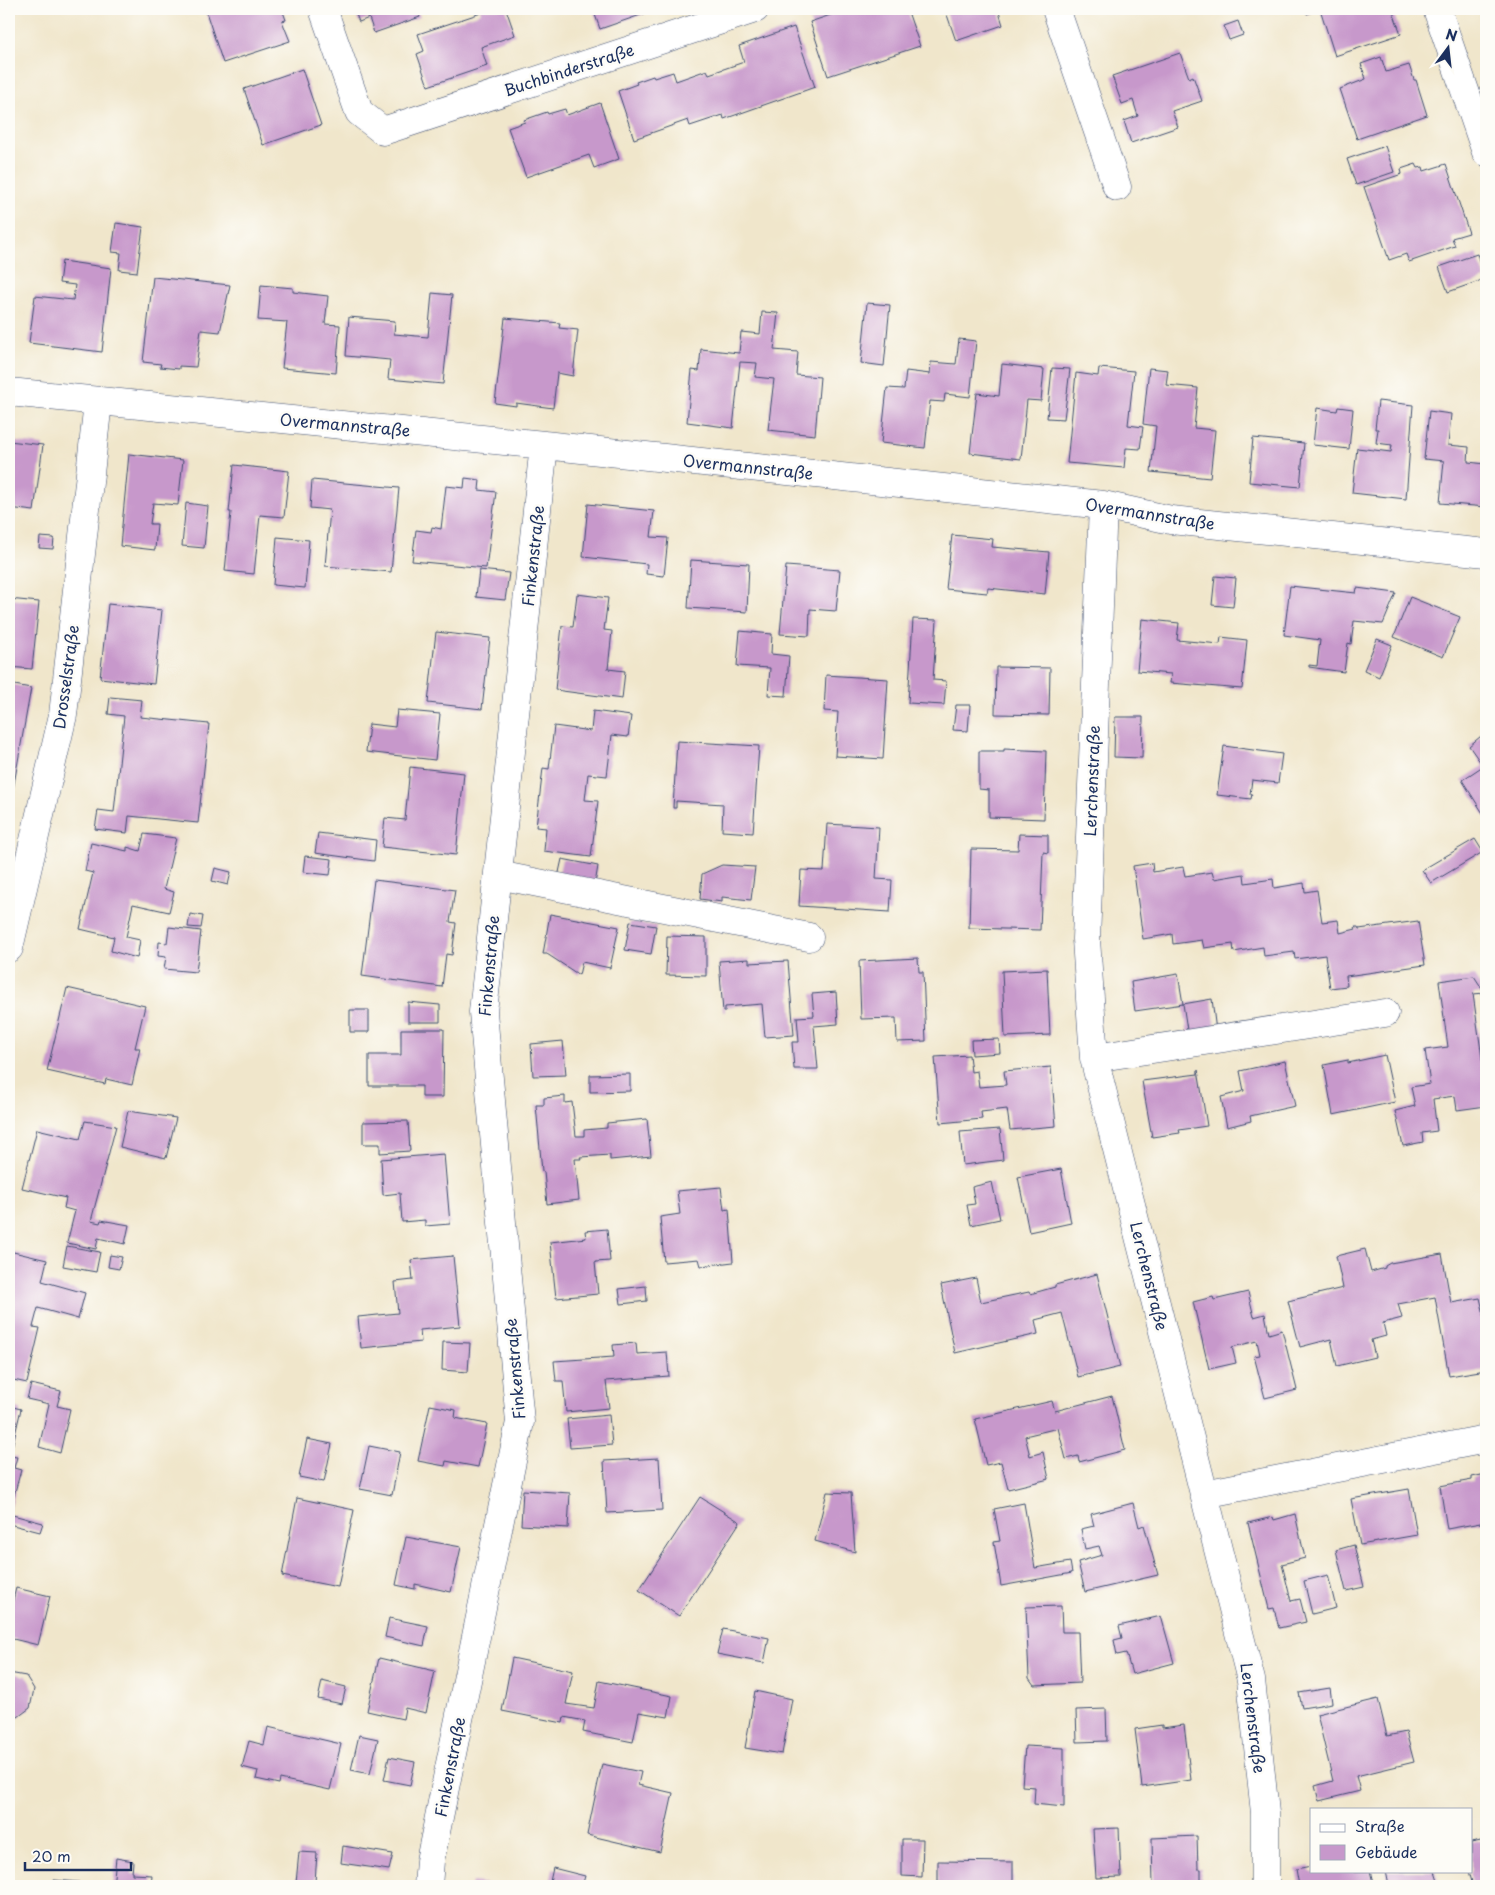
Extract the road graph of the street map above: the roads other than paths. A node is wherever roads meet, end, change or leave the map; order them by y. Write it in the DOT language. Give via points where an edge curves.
graph roads {
  1 [pos="323,9"];
  2 [pos="755,9"];
  3 [pos="1056,9"];
  4 [pos="1437,9"];
  5 [pos="690,19"];
  6 [pos="1486,152"];
  7 [pos="1117,186"];
  8 [pos="9,392"];
  9 [pos="98,402"];
  10 [pos="544,445"];
  11 [pos="1103,505"];
  12 [pos="1486,553"];
  13 [pos="498,876"];
  14 [pos="809,937"];
  15 [pos="9,948"];
  16 [pos="1385,1013"];
  17 [pos="1094,1058"];
  18 [pos="1486,1439"];
  19 [pos="1204,1494"];
  20 [pos="428,1886"];
  21 [pos="1265,1886"];
  1 -- 5 [label="street, Buchbinderstraße" via="359,112 383,131"];
  2 -- 5 [label="street, Buchbinderstraße"];
  3 -- 7 [label="street"];
  4 -- 6 [label="street"];
  8 -- 9 [label="street, Overmannstraße"];
  9 -- 10 [label="street, Overmannstraße"];
  9 -- 15 [label="street, Drosselstraße" via="63,715"];
  10 -- 11 [label="street, Overmannstraße"];
  10 -- 13 [label="street, Finkenstraße"];
  11 -- 12 [label="street, Overmannstraße" via="1171,520"];
  11 -- 17 [label="street, Lerchenstraße" via="1086,939"];
  13 -- 14 [label="street"];
  13 -- 20 [label="street, Finkenstraße" via="483,1012 520,1422 430,1861"];
  16 -- 17 [label="street"];
  17 -- 19 [label="street, Lerchenstraße"];
  18 -- 19 [label="street"];
  19 -- 21 [label="street, Lerchenstraße" via="1251,1680 1264,1812"];
}
